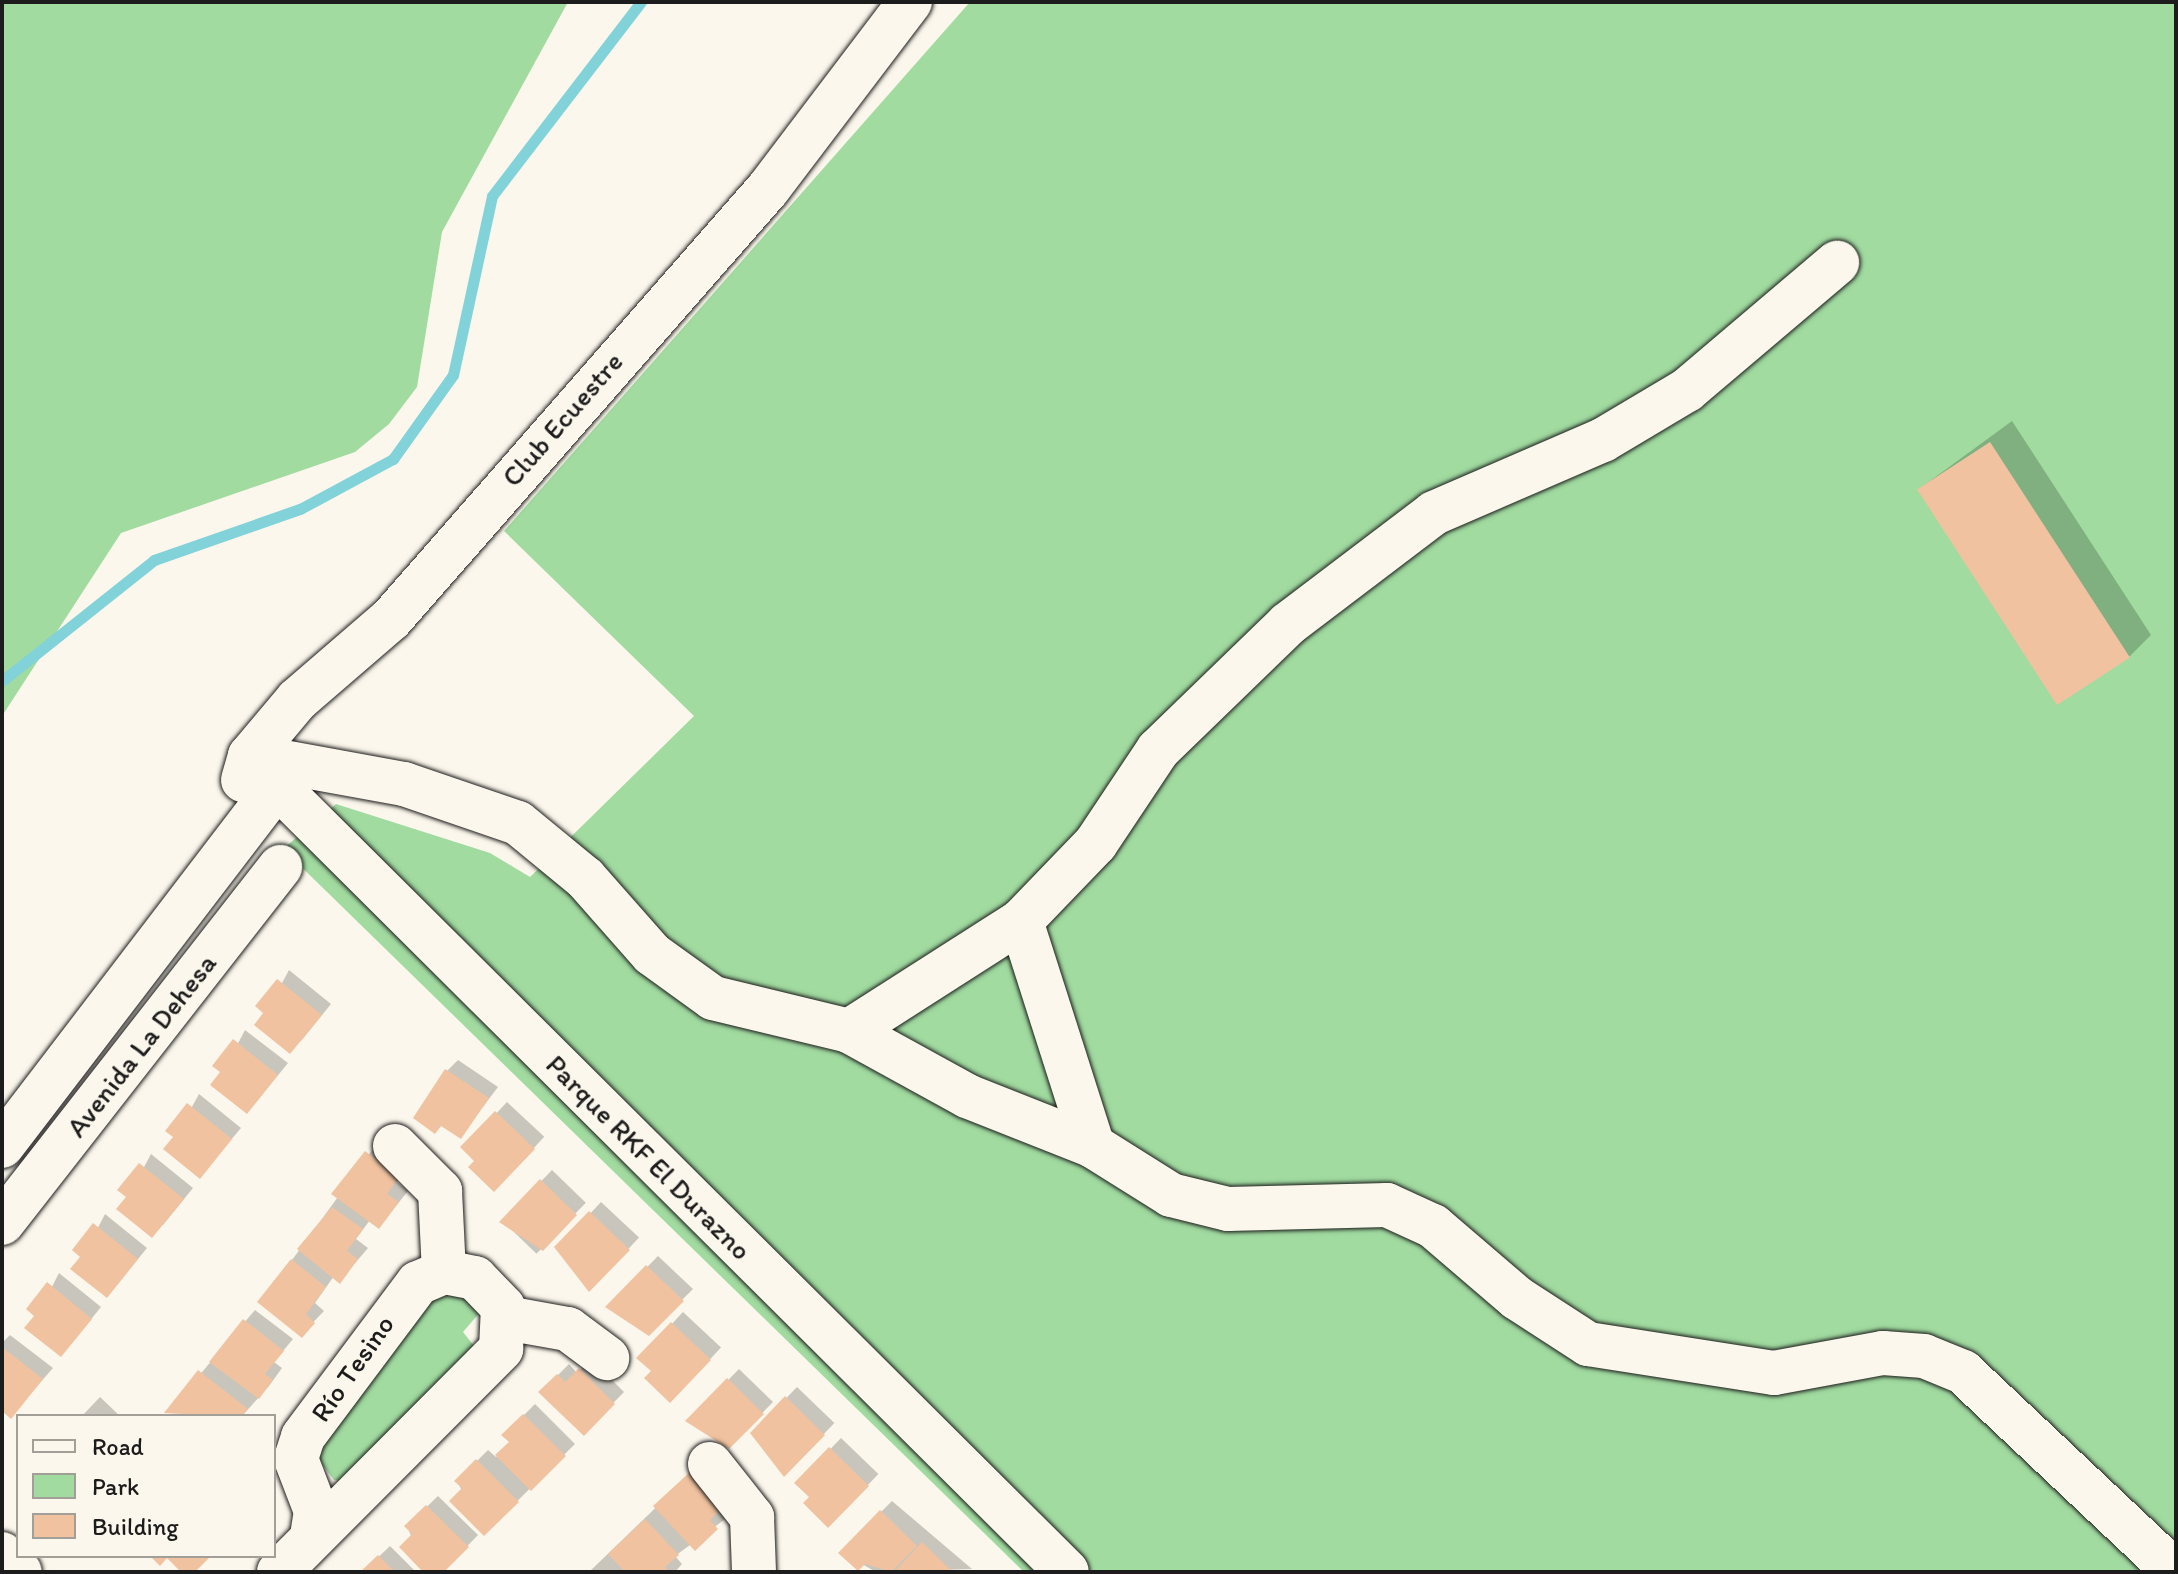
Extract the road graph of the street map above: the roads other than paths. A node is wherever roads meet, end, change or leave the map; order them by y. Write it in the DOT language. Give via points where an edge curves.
graph roads {
  1 [pos="910,2"];
  2 [pos="1837,263"];
  3 [pos="250,756"];
  4 [pos="240,838"];
  5 [pos="280,867"];
  6 [pos="1021,921"];
  7 [pos="849,1031"];
  8 [pos="2,1146"];
  9 [pos="395,1146"];
  10 [pos="1093,1146"];
  11 [pos="2,1223"];
  12 [pos="444,1272"];
  13 [pos="506,1318"];
  14 [pos="607,1358"];
  15 [pos="710,1464"];
  16 [pos="307,1484"];
  17 [pos="357,1491"];
  18 [pos="312,1537"];
  19 [pos="2,1554"];
  20 [pos="20,1572"];
  21 [pos="279,1572"];
  22 [pos="754,1572"];
  23 [pos="1067,1572"];
  24 [pos="2175,1572"];
  1 -- 3 [label="street, Club Ecuestre" via="768,189 391,619 297,700"];
  2 -- 6 [label="street" via="1687,390 1603,440 1434,513 1288,624 1158,750 1096,843"];
  3 -- 4 [label="street"];
  3 -- 7 [label="street" via="404,784 518,823 585,878 652,954 713,998"];
  4 -- 8 [label="street, Avenida La Dehesa"];
  4 -- 23 [label="street, Parque RKF El Durazno" via="277,786"];
  5 -- 11 [label="street, Avenida La Dehesa"];
  6 -- 7 [label="street"];
  6 -- 10 [label="street"];
  7 -- 10 [label="street" via="967,1096"];
  9 -- 12 [label="street" via="440,1191"];
  10 -- 24 [label="street" via="1171,1195 1228,1209 1387,1205 1433,1226 1517,1298 1588,1344 1774,1373 1883,1353 1924,1356 1963,1372"];
  12 -- 13 [label="street" via="475,1278"];
  12 -- 16 [label="street, Río Tesino" via="418,1283 396,1305 303,1437 296,1459"];
  13 -- 14 [label="street" via="568,1329"];
  13 -- 17 [label="street" via="495,1357"];
  15 -- 22 [label="street" via="752,1517"];
  16 -- 17 [label="street" via="333,1494"];
  16 -- 18 [label="street, Río Tesino" via="316,1511"];
  17 -- 18 [label="street"];
  18 -- 21 [label="street"];
  19 -- 20 [label="street"];
}
